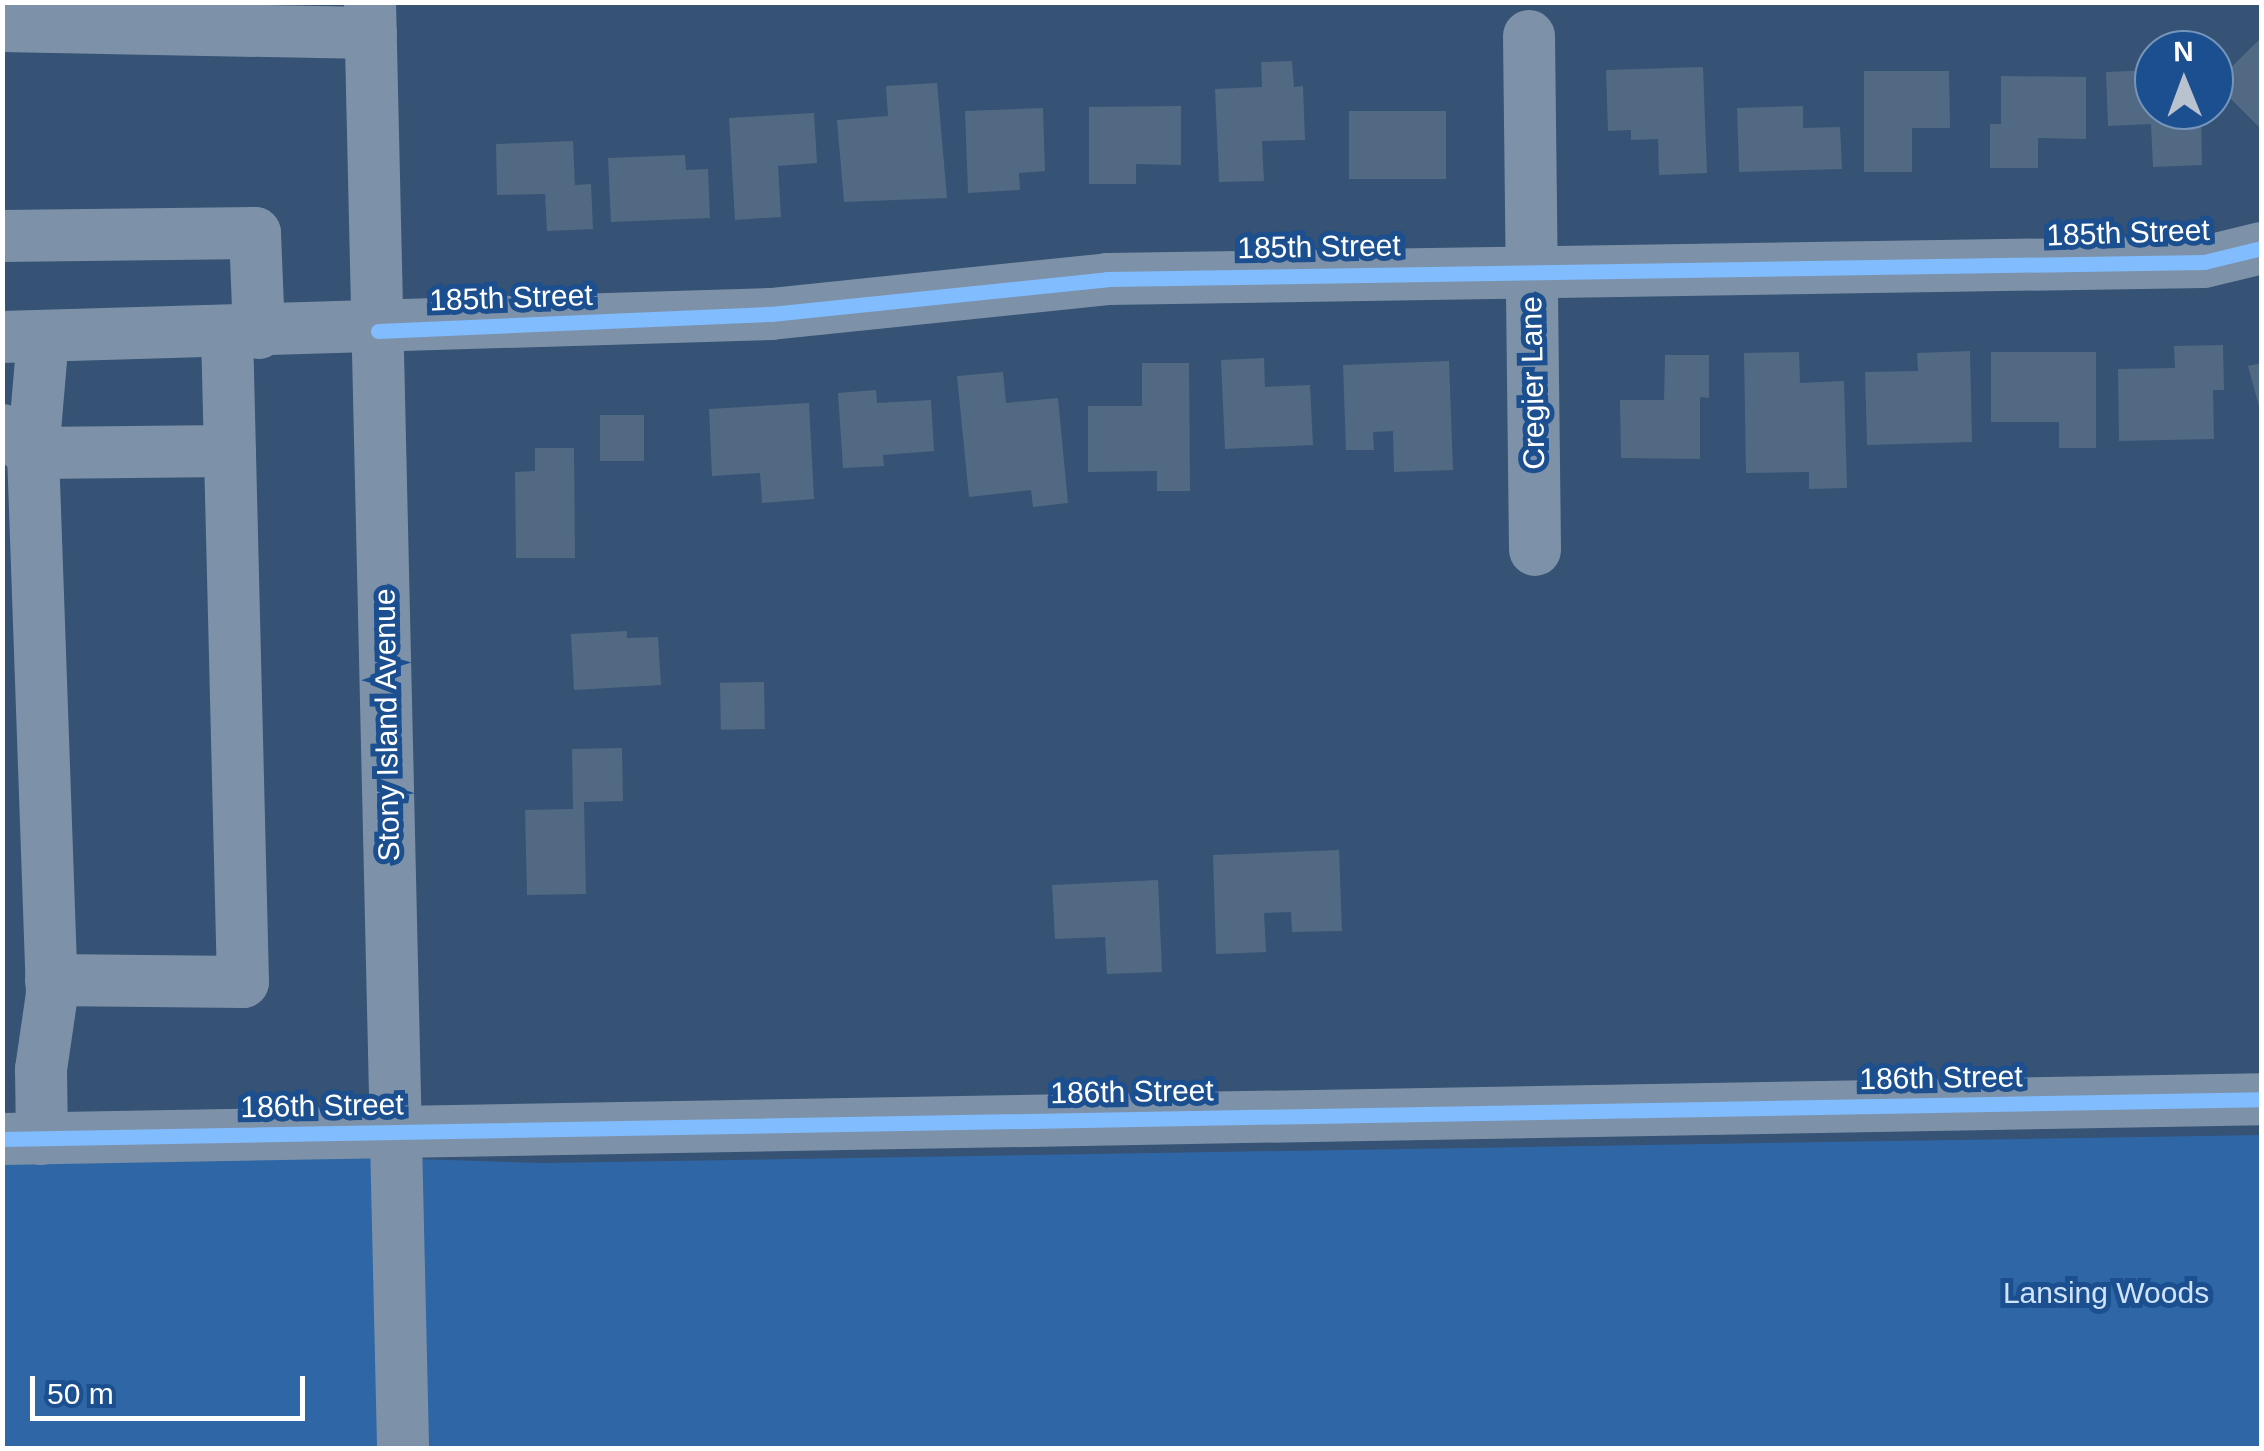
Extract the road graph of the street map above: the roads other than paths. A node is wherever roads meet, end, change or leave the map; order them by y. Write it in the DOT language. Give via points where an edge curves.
graph roads {
  1 [pos="371,18"];
  2 [pos="2,26"];
  3 [pos="1530,36"];
  4 [pos="2,236"];
  5 [pos="2262,248"];
  6 [pos="1531,269"];
  7 [pos="378,331"];
  8 [pos="243,333"];
  9 [pos="23,337"];
  10 [pos="18,442"];
  11 [pos="230,451"];
  12 [pos="1535,550"];
  13 [pos="24,825"];
  14 [pos="51,980"];
  15 [pos="2262,1100"];
  16 [pos="396,1132"];
  17 [pos="22,1139"];
  18 [pos="403,1448"];
  1 -- 2 [label="street"];
  1 -- 7 [label="street, Stony Island Avenue"];
  3 -- 6 [label="street, Cregier Lane"];
  4 -- 8 [label="street" via="255,234"];
  5 -- 6 [label="street, 185th Street" via="2204,262"];
  6 -- 7 [label="street, 185th Street" via="1107,279 771,314"];
  6 -- 12 [label="street, Cregier Lane"];
  7 -- 8 [label="street, 185th Street"];
  7 -- 16 [label="street, Stony Island Avenue"];
  8 -- 9 [label="street, 185th Street"];
  8 -- 11 [label="street"];
  9 -- 10 [label="street"];
  10 -- 11 [label="street"];
  10 -- 13 [label="street"];
  11 -- 14 [label="street" via="243,982"];
  13 -- 14 [label="street"];
  14 -- 17 [label="street"];
  15 -- 16 [label="street, 186th Street"];
  16 -- 17 [label="street, 186th Street"];
  16 -- 18 [label="street, Stony Island Avenue"];
}
